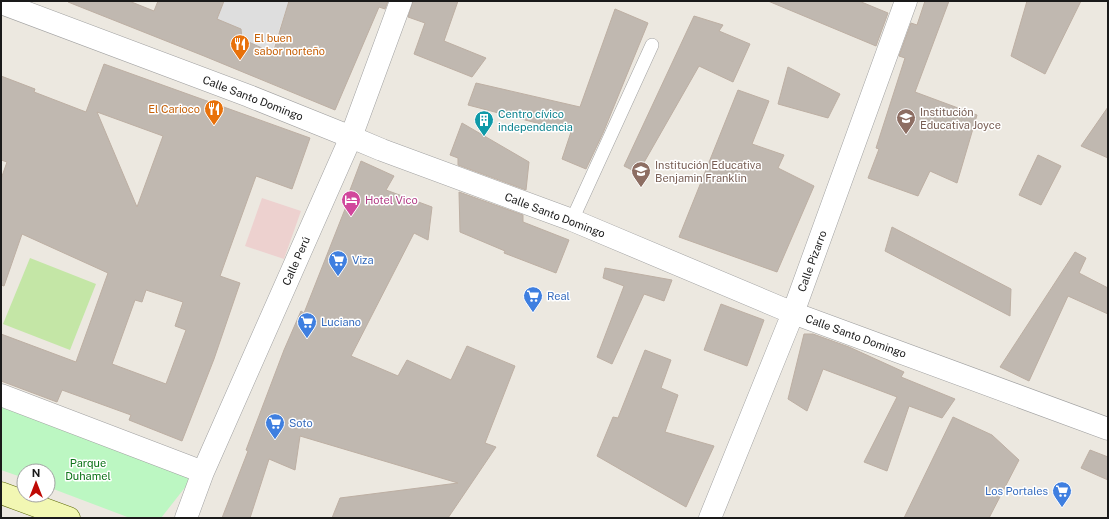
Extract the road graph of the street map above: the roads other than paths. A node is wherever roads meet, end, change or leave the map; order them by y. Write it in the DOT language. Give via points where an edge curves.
graph roads {
  1 [pos="401,1"];
  2 [pos="906,1"];
  3 [pos="1,3"];
  4 [pos="652,45"];
  5 [pos="351,137"];
  6 [pos="572,220"];
  7 [pos="793,312"];
  8 [pos="1,396"];
  9 [pos="1108,429"];
  10 [pos="203,472"];
  11 [pos="1,492"];
  12 [pos="69,518"];
  13 [pos="186,518"];
  14 [pos="710,518"];
  1 -- 5 [label="street, Calle Perú"];
  2 -- 7 [label="street, Calle Pizarro"];
  3 -- 5 [label="street, Calle Santo Domingo"];
  4 -- 6 [label="lane"];
  5 -- 6 [label="street, Calle Santo Domingo"];
  5 -- 10 [label="street, Calle Perú"];
  6 -- 7 [label="street, Calle Santo Domingo"];
  7 -- 9 [label="street, Calle Santo Domingo"];
  7 -- 14 [label="street, Calle Pizarro"];
  8 -- 10 [label="street"];
  10 -- 13 [label="street, Calle Perú"];
  11 -- 12 [label="street"];
}
